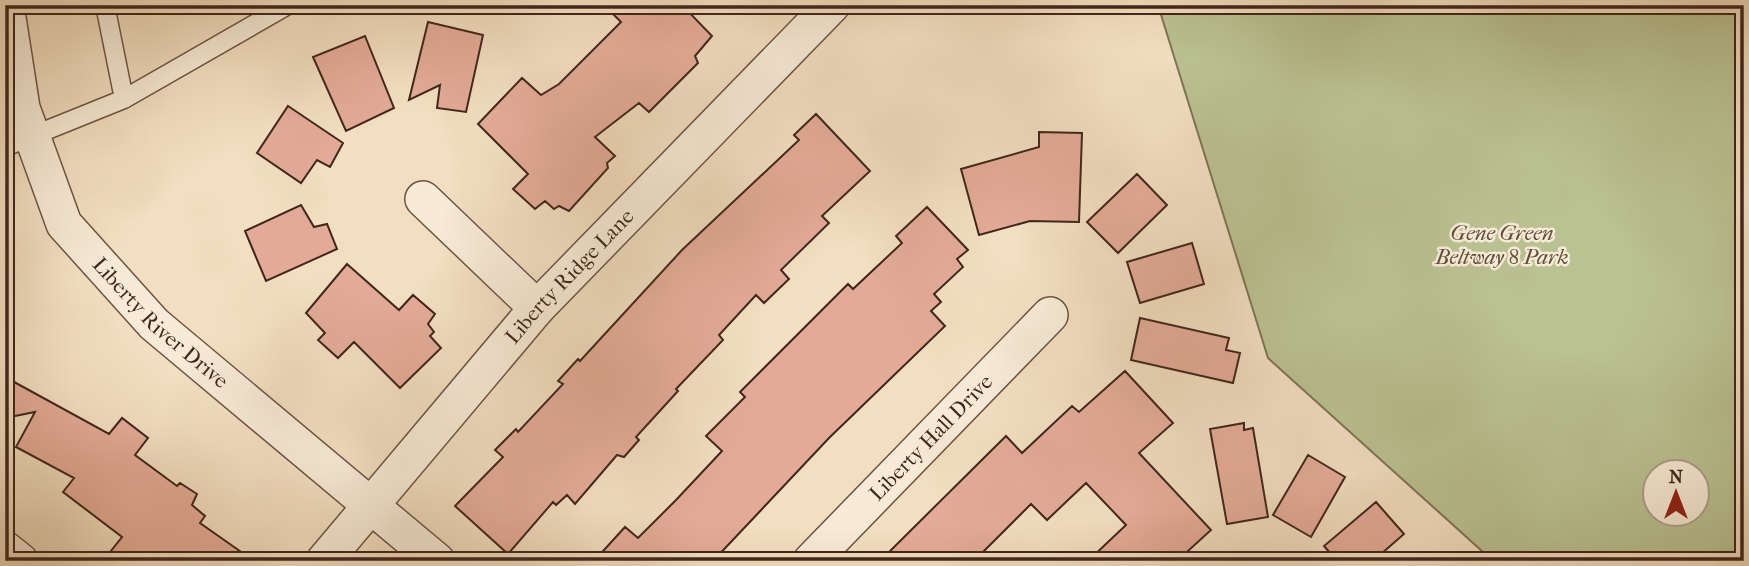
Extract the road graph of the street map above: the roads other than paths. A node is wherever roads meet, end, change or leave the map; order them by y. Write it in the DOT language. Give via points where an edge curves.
graph roads {
  1 [pos="105,5"];
  2 [pos="288,5"];
  3 [pos="832,5"];
  4 [pos="7,26"];
  5 [pos="124,99"];
  6 [pos="19,141"];
  7 [pos="423,199"];
  8 [pos="537,308"];
  9 [pos="1050,315"];
  10 [pos="373,505"];
  11 [pos="5,550"];
  12 [pos="20,561"];
  13 [pos="324,561"];
  14 [pos="437,561"];
  15 [pos="811,561"];
  1 -- 5 [label="lane"];
  2 -- 5 [label="lane"];
  3 -- 8 [label="street, Liberty Ridge Lane"];
  4 -- 6 [label="street, Liberty River Drive" via="22,108"];
  5 -- 6 [label="lane"];
  6 -- 10 [label="street, Liberty River Drive" via="64,224 154,324"];
  7 -- 8 [label="street"];
  8 -- 10 [label="street, Liberty Ridge Lane"];
  9 -- 15 [label="street, Liberty Hall Drive"];
  10 -- 13 [label="street, Liberty Ridge Lane"];
  10 -- 14 [label="street, Liberty River Drive"];
  11 -- 12 [label="street"];
}
